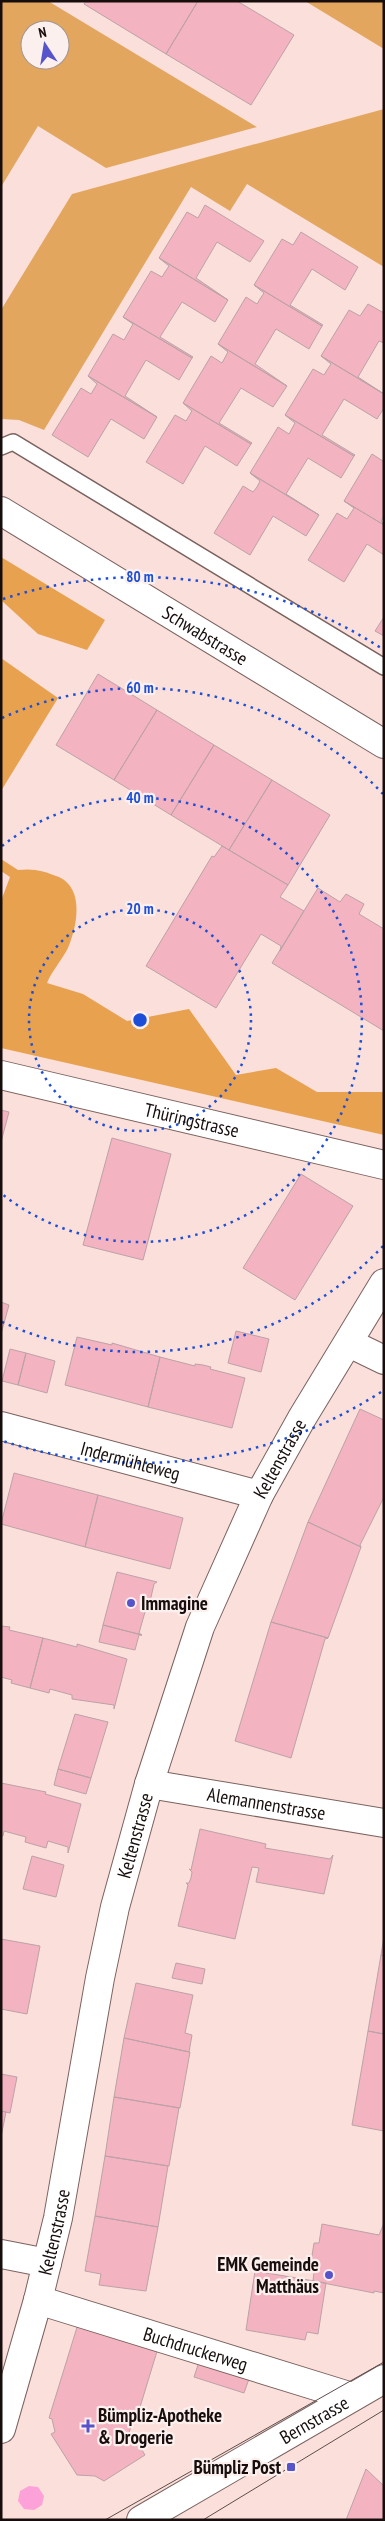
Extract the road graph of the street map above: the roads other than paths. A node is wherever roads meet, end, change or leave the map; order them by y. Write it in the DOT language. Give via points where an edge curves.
graph roads {
  1 [pos="1,447"];
  2 [pos="1,511"];
  3 [pos="384,667"];
  4 [pos="384,744"];
  5 [pos="1,1075"];
  6 [pos="384,1165"];
  7 [pos="384,1283"];
  8 [pos="349,1342"];
  9 [pos="384,1360"];
  10 [pos="1,1426"];
  11 [pos="259,1495"];
  12 [pos="149,1784"];
  13 [pos="384,1823"];
  14 [pos="1,2254"];
  15 [pos="47,2263"];
  16 [pos="38,2300"];
  17 [pos="384,2379"];
  18 [pos="6,2395"];
  19 [pos="352,2397"];
  20 [pos="1,2429"];
  21 [pos="141,2520"];
  1 -- 3 [label="lane" via="13,442"];
  2 -- 4 [label="street, Schwabstrasse"];
  5 -- 6 [label="street, Thüringstrasse"];
  7 -- 8 [label="street, Keltenstrasse"];
  8 -- 9 [label="street"];
  8 -- 11 [label="street, Keltenstrasse"];
  10 -- 11 [label="street, Indermühleweg"];
  11 -- 12 [label="street, Keltenstrasse" via="200,1627"];
  12 -- 13 [label="street, Alemannenstrasse"];
  12 -- 15 [label="street, Keltenstrasse" via="106,1947 58,2218"];
  14 -- 15 [label="street"];
  15 -- 16 [label="street, Keltenstrasse"];
  16 -- 18 [label="street, Keltenstrasse"];
  16 -- 19 [label="street, Buchdruckerweg"];
  17 -- 19 [label="street, Bernstrasse"];
  18 -- 20 [label="street, Keltenstrasse"];
  19 -- 21 [label="street, Bernstrasse"];
}
